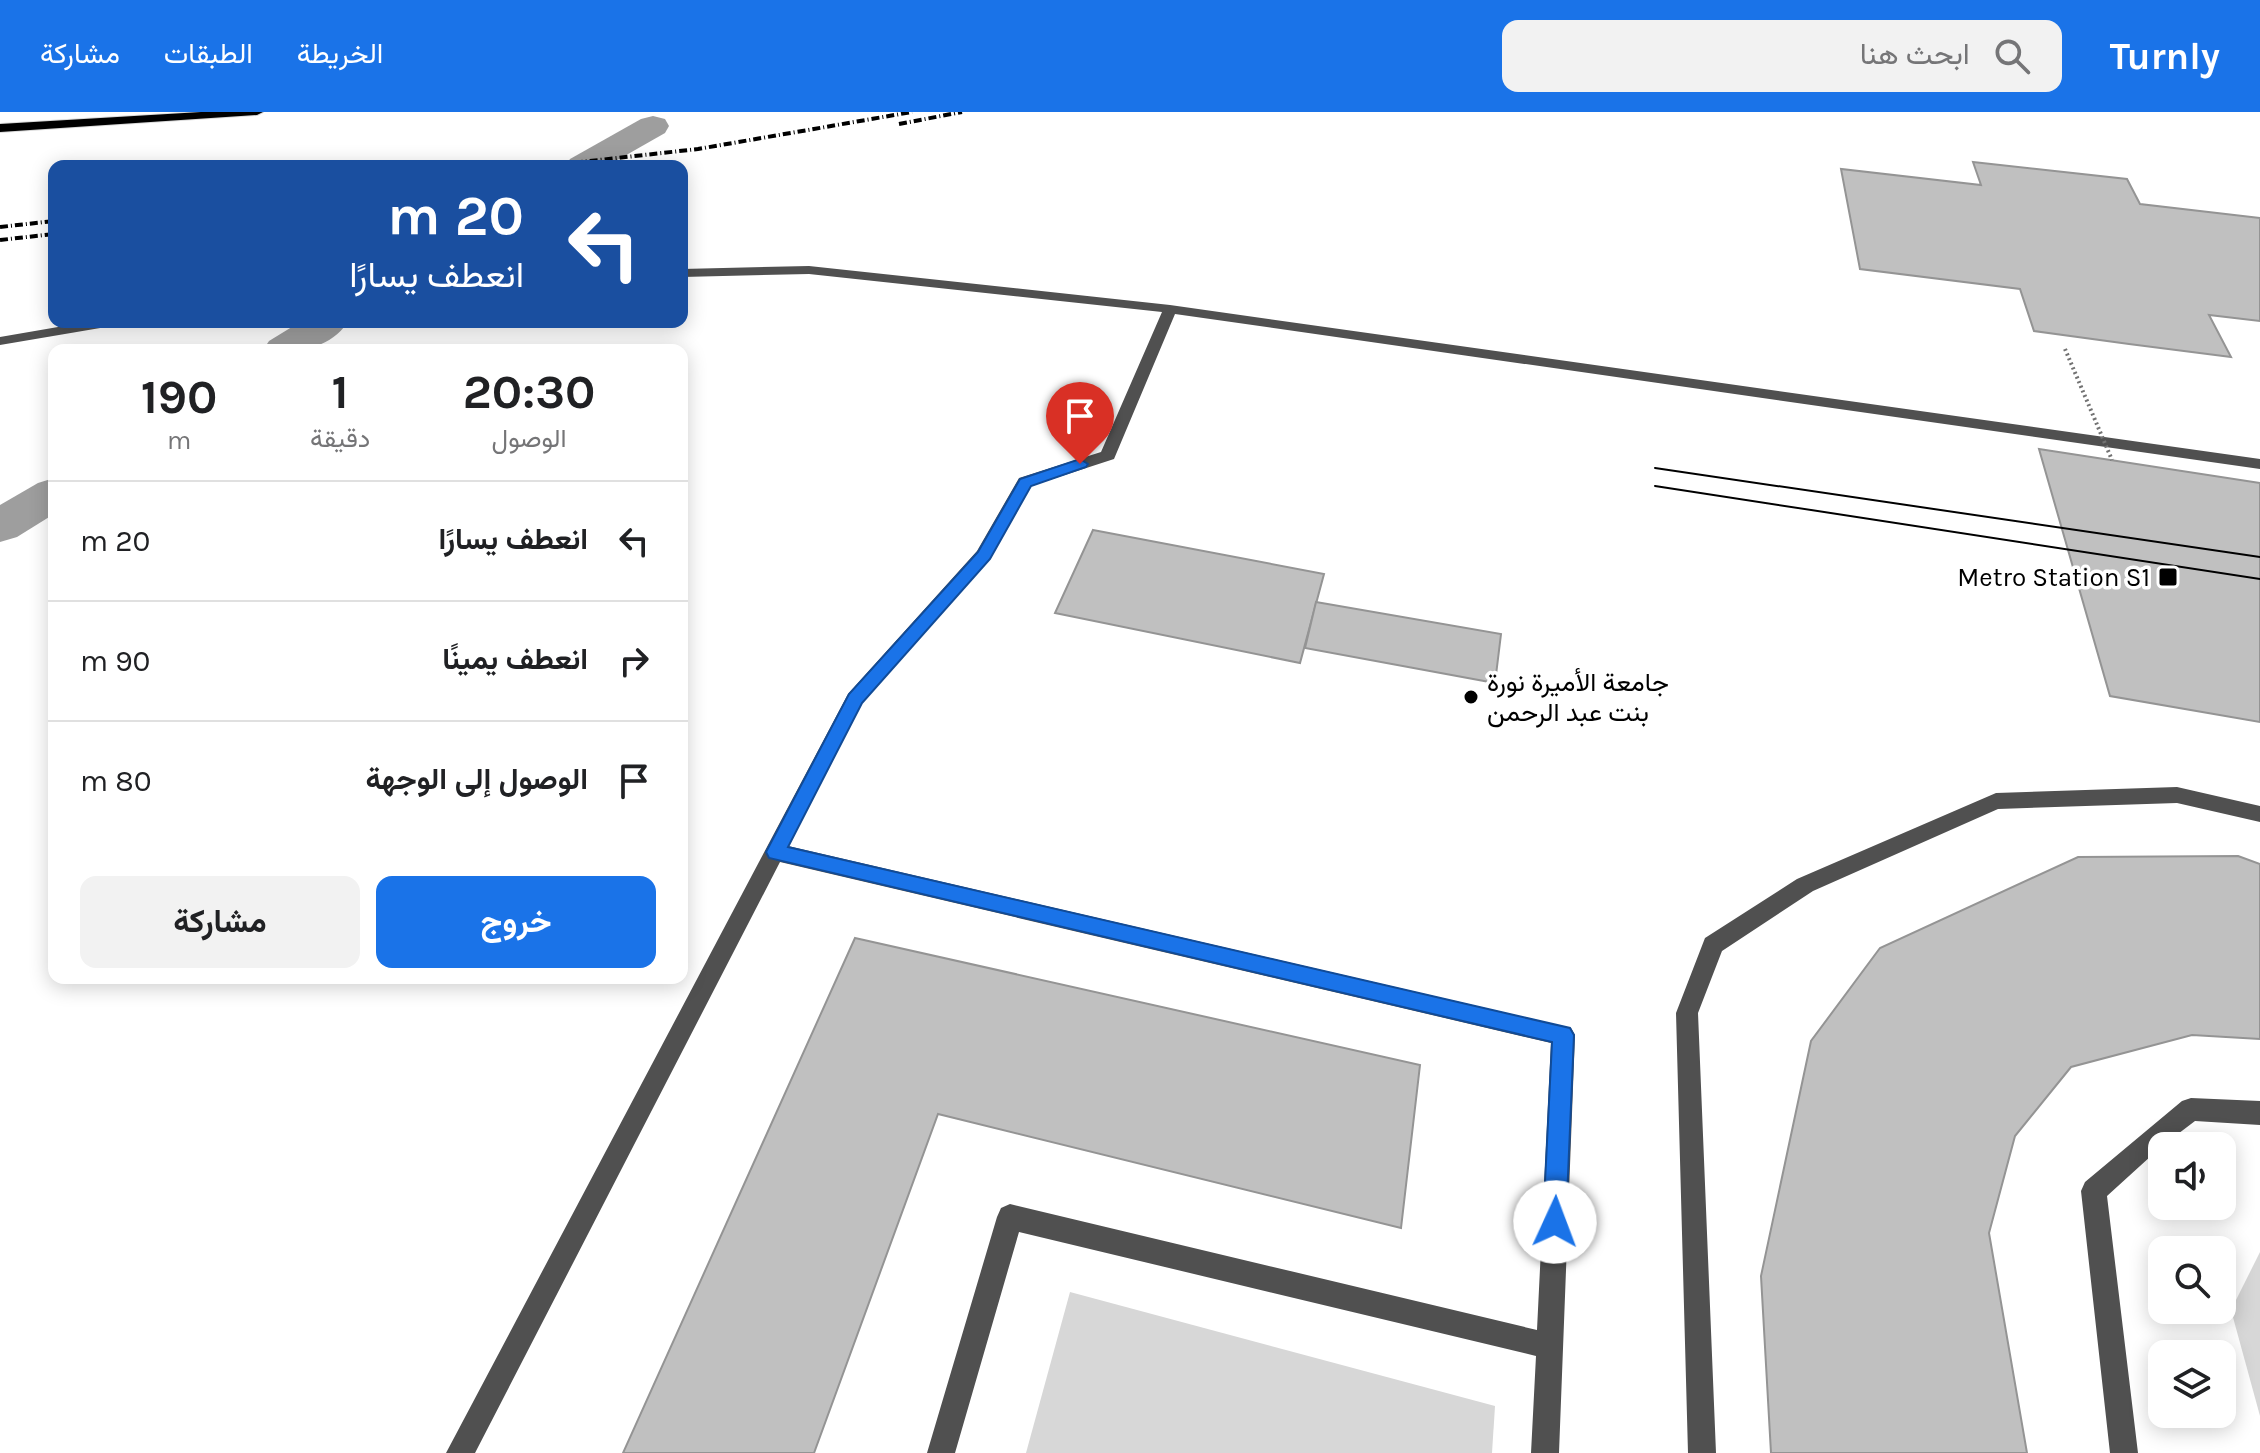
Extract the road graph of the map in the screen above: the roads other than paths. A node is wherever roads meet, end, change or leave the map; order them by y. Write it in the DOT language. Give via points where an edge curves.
graph roads {
  1 [pos="257,112"];
  2 [pos="0,128"];
  3 [pos="688,273"];
  4 [pos="1170,309"];
  5 [pos="77,328"];
  6 [pos="0,341"];
  7 [pos="2260,464"];
  8 [pos="2260,814"];
  9 [pos="775,852"];
  10 [pos="2260,1113"];
  11 [pos="1549,1346"];
  12 [pos="460,1453"];
  13 [pos="941,1453"];
  14 [pos="1545,1453"];
  15 [pos="1702,1453"];
  16 [pos="2124,1453"];
  1 -- 2 [label="main road"];
  3 -- 4 [label="street" via="809,270"];
  4 -- 7 [label="street"];
  4 -- 9 [label="street" via="1108,455 1025,482 984,555 855,699"];
  5 -- 6 [label="street"];
  8 -- 15 [label="street" via="2177,795 1996,801 1805,885 1713,945 1687,1013"];
  9 -- 11 [label="street" via="1563,1035"];
  9 -- 12 [label="street"];
  10 -- 16 [label="street" via="2191,1109 2094,1191"];
  11 -- 13 [label="street" via="1010,1217"];
  11 -- 14 [label="street"];
}
